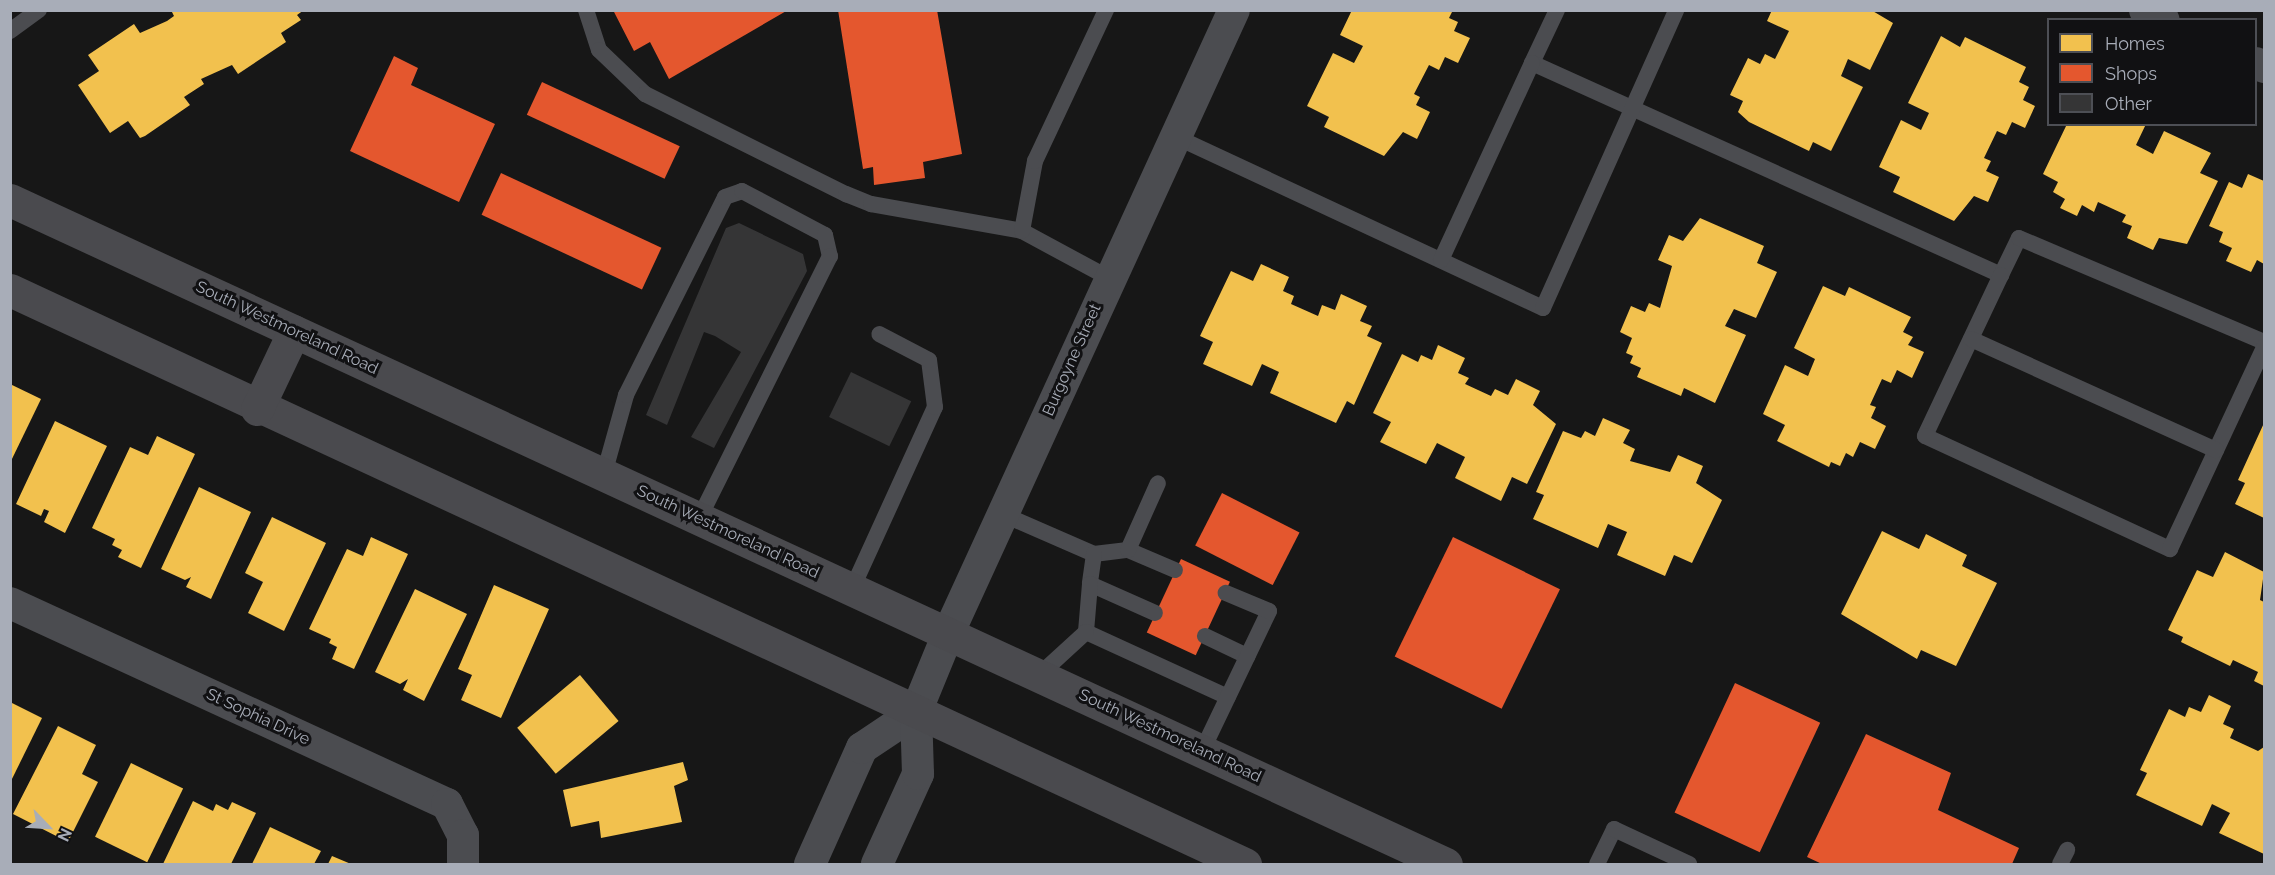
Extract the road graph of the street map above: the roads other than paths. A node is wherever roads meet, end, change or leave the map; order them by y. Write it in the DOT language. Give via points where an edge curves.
graph roads {
  1 [pos="39,10"];
  2 [pos="586,10"];
  3 [pos="1106,10"];
  4 [pos="1234,10"];
  5 [pos="1557,10"];
  6 [pos="1676,10"];
  7 [pos="2145,10"];
  8 [pos="2160,18"];
  9 [pos="10,31"];
  10 [pos="1533,63"];
  11 [pos="1631,106"];
  12 [pos="1174,136"];
  13 [pos="10,200"];
  14 [pos="1022,231"];
  15 [pos="1441,260"];
  16 [pos="2001,275"];
  17 [pos="1109,278"];
  18 [pos="10,290"];
  19 [pos="294,331"];
  20 [pos="879,334"];
  21 [pos="1971,339"];
  22 [pos="2265,342"];
  23 [pos="2265,347"];
  24 [pos="257,409"];
  25 [pos="2216,450"];
  26 [pos="604,474"];
  27 [pos="1158,483"];
  28 [pos="1002,514"];
  29 [pos="699,519"];
  30 [pos="1128,550"];
  31 [pos="1094,554"];
  32 [pos="1175,570"];
  33 [pos="1090,584"];
  34 [pos="852,589"];
  35 [pos="1226,593"];
  36 [pos="10,603"];
  37 [pos="1155,613"];
  38 [pos="1086,632"];
  39 [pos="948,634"];
  40 [pos="1205,636"];
  41 [pos="1247,656"];
  42 [pos="1038,676"];
  43 [pos="1228,697"];
  44 [pos="916,712"];
  45 [pos="1202,751"];
  46 [pos="463,864"];
  47 [pos="810,864"];
  48 [pos="877,864"];
  49 [pos="1245,864"];
  50 [pos="1446,864"];
  51 [pos="1597,864"];
  52 [pos="1689,864"];
  1 -- 9 [label="lane"];
  2 -- 14 [label="lane" via="598,50 645,94 871,204"];
  3 -- 14 [label="lane" via="1035,161"];
  4 -- 12 [label="street, Burgoyne Street"];
  5 -- 10 [label="lane"];
  6 -- 11 [label="lane"];
  7 -- 8 [label="street"];
  10 -- 11 [label="lane"];
  10 -- 15 [label="lane"];
  11 -- 15 [label="lane" via="1543,308"];
  11 -- 16 [label="lane"];
  12 -- 15 [label="lane"];
  12 -- 17 [label="street, Burgoyne Street"];
  13 -- 19 [label="main road, South Westmoreland Road"];
  14 -- 17 [label="lane"];
  16 -- 21 [label="lane"];
  16 -- 22 [label="lane" via="2019,238"];
  17 -- 28 [label="street, Burgoyne Street"];
  18 -- 24 [label="main road"];
  19 -- 24 [label="main road"];
  19 -- 26 [label="main road, South Westmoreland Road"];
  20 -- 34 [label="lane" via="929,360 935,407"];
  21 -- 25 [label="lane"];
  21 -- 25 [label="lane" via="1926,436 2170,549"];
  23 -- 25 [label="lane"];
  24 -- 44 [label="main road"];
  26 -- 29 [label="main road, South Westmoreland Road"];
  26 -- 29 [label="lane" via="626,395 725,197 742,191 825,236 830,255"];
  27 -- 30 [label="lane"];
  28 -- 31 [label="lane"];
  28 -- 39 [label="street, Burgoyne Street"];
  29 -- 34 [label="main road, South Westmoreland Road"];
  30 -- 31 [label="lane"];
  30 -- 32 [label="lane"];
  31 -- 33 [label="lane"];
  33 -- 37 [label="lane"];
  33 -- 38 [label="lane"];
  34 -- 39 [label="main road, South Westmoreland Road"];
  35 -- 41 [label="lane" via="1269,611"];
  36 -- 46 [label="street, St Sophia Drive" via="447,804 463,835"];
  38 -- 42 [label="lane"];
  38 -- 43 [label="lane"];
  39 -- 42 [label="main road, South Westmoreland Road"];
  39 -- 44 [label="street, Burgoyne Street"];
  40 -- 41 [label="lane"];
  41 -- 43 [label="lane"];
  42 -- 45 [label="main road, South Westmoreland Road"];
  43 -- 45 [label="lane"];
  44 -- 47 [label="street" via="862,748"];
  44 -- 48 [label="street, Burgoyne Street" via="918,774"];
  44 -- 49 [label="main road"];
  45 -- 50 [label="main road, South Westmoreland Road"];
  51 -- 52 [label="lane" via="1614,829"];
}
